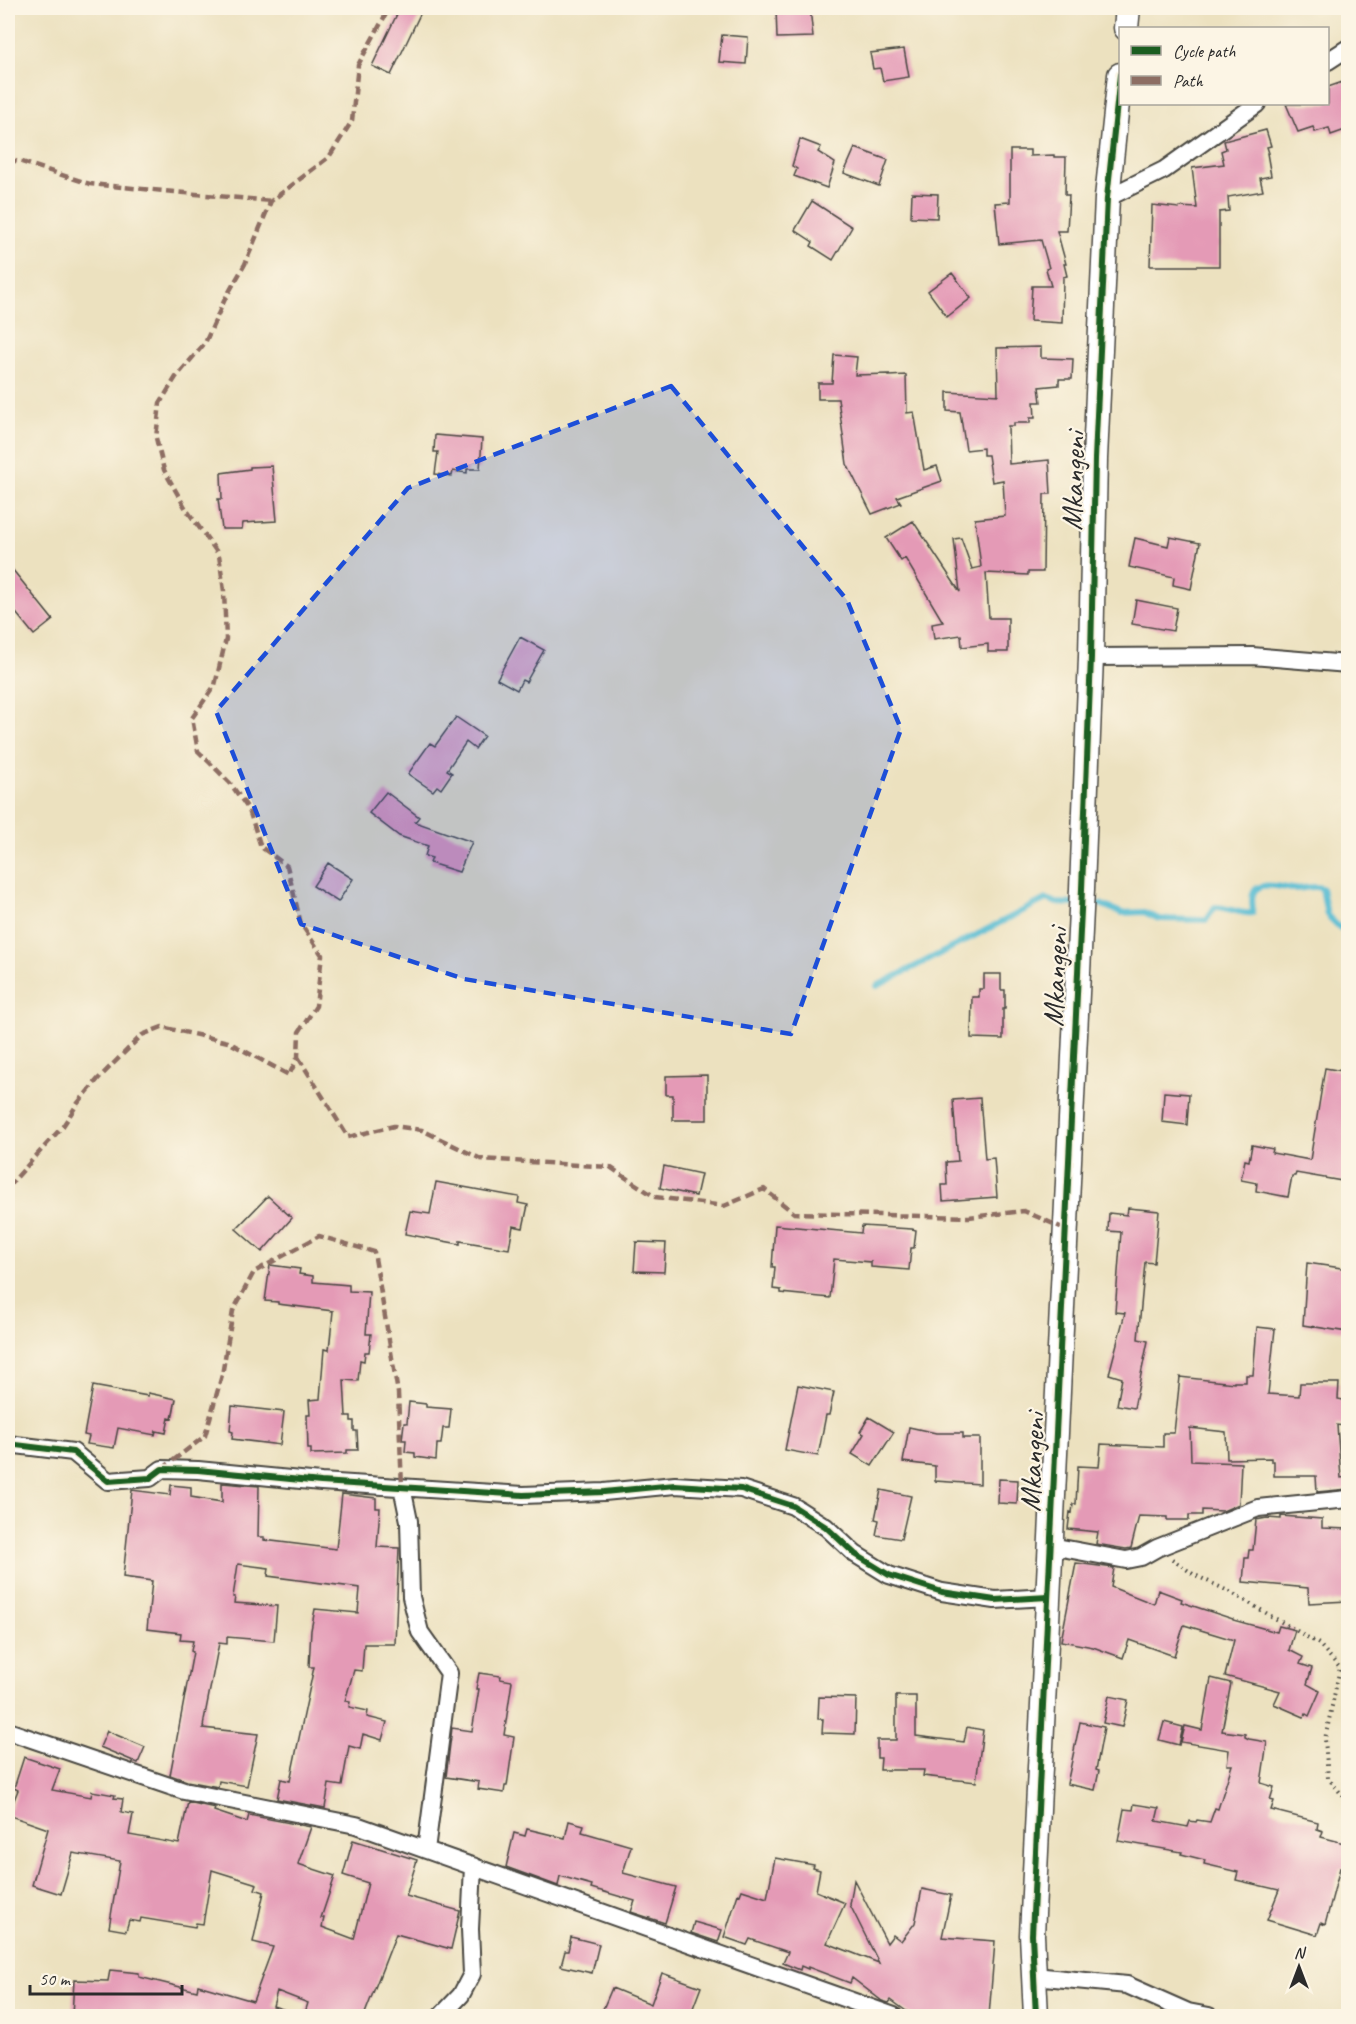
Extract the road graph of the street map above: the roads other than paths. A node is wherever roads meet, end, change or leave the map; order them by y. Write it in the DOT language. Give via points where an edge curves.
graph roads {
  1 [pos="1128,8"];
  2 [pos="1126,27"];
  3 [pos="1348,48"];
  4 [pos="1329,60"];
  5 [pos="1119,84"];
  6 [pos="1256,105"];
  7 [pos="1107,198"];
  8 [pos="1091,657"];
  9 [pos="1348,664"];
  10 [pos="8,1444"];
  11 [pos="402,1487"];
  12 [pos="1348,1499"];
  13 [pos="1051,1546"];
  14 [pos="1048,1597"];
  15 [pos="8,1731"];
  16 [pos="426,1850"];
  17 [pos="473,1866"];
  18 [pos="1034,1976"];
  19 [pos="441,2016"];
  20 [pos="894,2016"];
  21 [pos="1036,2016"];
  22 [pos="1209,2016"];
  1 -- 2 [label="street"];
  3 -- 4 [label="street"];
  5 -- 7 [label="street, Mkangeni"];
  6 -- 7 [label="street" via="1164,171"];
  7 -- 8 [label="street, Mkangeni"];
  8 -- 9 [label="street" via="1252,656"];
  8 -- 13 [label="street, Mkangeni"];
  10 -- 11 [label="street" via="73,1452 108,1481 150,1478 162,1469"];
  11 -- 14 [label="street" via="524,1495 675,1485 741,1489 793,1506 889,1575 942,1592 995,1600"];
  11 -- 16 [label="street" via="409,1521 411,1597 420,1632 449,1672"];
  12 -- 13 [label="street" via="1258,1508 1126,1560"];
  13 -- 14 [label="street, Mkangeni"];
  14 -- 18 [label="street, Mkangeni" via="1032,1935"];
  15 -- 16 [label="street" via="184,1791 356,1825"];
  16 -- 17 [label="street"];
  17 -- 19 [label="street" via="472,1974 461,1995"];
  17 -- 20 [label="street"];
  18 -- 21 [label="street, Mkangeni"];
  18 -- 22 [label="street" via="1127,1985 1188,2012"];
}
